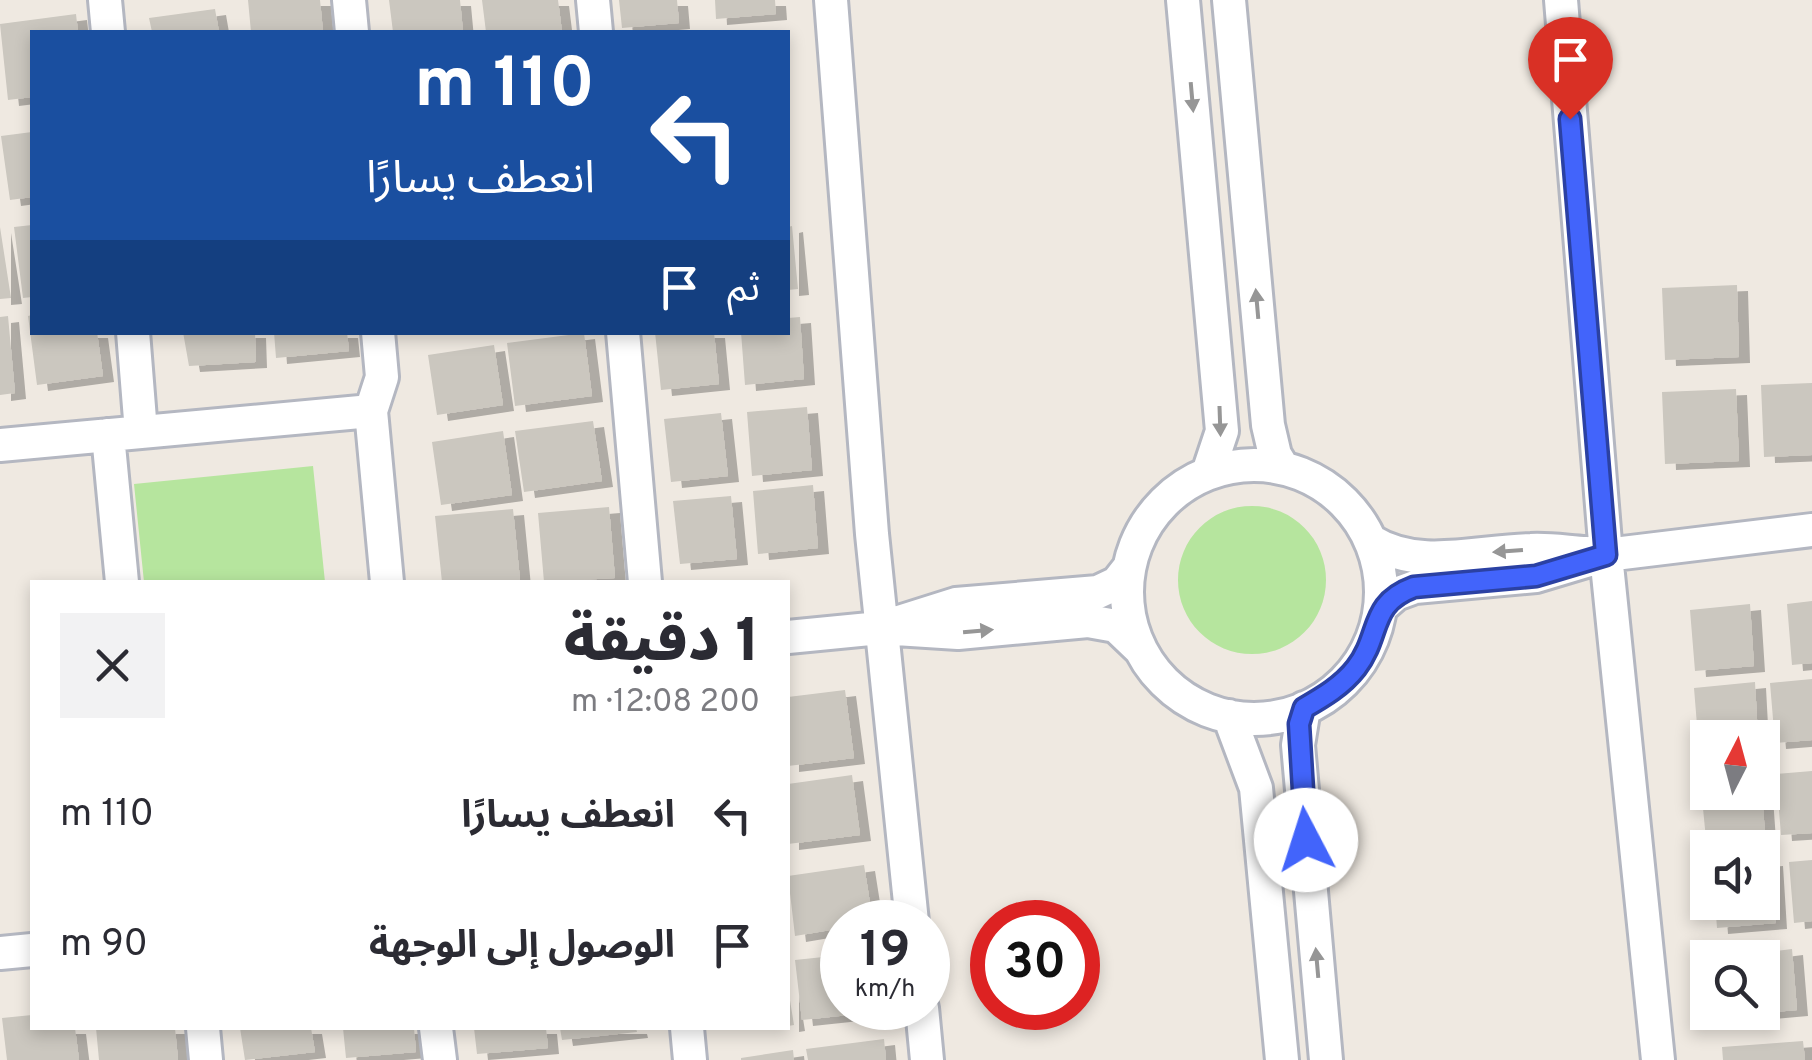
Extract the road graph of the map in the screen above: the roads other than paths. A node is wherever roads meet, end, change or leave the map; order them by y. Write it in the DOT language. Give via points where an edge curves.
graph roads {
  1 [pos="106,0"];
  2 [pos="349,0"];
  3 [pos="593,0"];
  4 [pos="832,0"];
  5 [pos="1183,0"];
  6 [pos="1228,0"];
  7 [pos="1561,0"];
  8 [pos="108,30"];
  9 [pos="352,30"];
  10 [pos="596,30"];
  11 [pos="133,335"];
  12 [pos="378,335"];
  13 [pos="623,335"];
  14 [pos="371,411"];
  15 [pos="125,433"];
  16 [pos="0,444"];
  17 [pos="1283,468"];
  18 [pos="1208,473"];
  19 [pos="1812,530"];
  20 [pos="1371,541"];
  21 [pos="1606,555"];
  22 [pos="1128,568"];
  23 [pos="122,580"];
  24 [pos="387,580"];
  25 [pos="645,580"];
  26 [pos="1380,608"];
  27 [pos="880,628"];
  28 [pos="790,637"];
  29 [pos="1139,648"];
  30 [pos="1304,708"];
  31 [pos="1230,716"];
  32 [pos="910,900"];
  33 [pos="30,950"];
  34 [pos="0,953"];
  35 [pos="203,1030"];
  36 [pos="436,1030"];
  37 [pos="687,1030"];
  38 [pos="924,1030"];
  39 [pos="206,1060"];
  40 [pos="440,1060"];
  41 [pos="690,1060"];
  42 [pos="927,1060"];
  43 [pos="1282,1060"];
  44 [pos="1326,1060"];
  45 [pos="1658,1060"];
  1 -- 8 [label="street"];
  2 -- 9 [label="street"];
  3 -- 10 [label="street"];
  4 -- 27 [label="street"];
  5 -- 18 [label="street, one-way" via="1222,431"];
  17 -- 6 [label="street, one-way" via="1268,425"];
  7 -- 21 [label="street"];
  11 -- 15 [label="street"];
  12 -- 14 [label="street" via="382,376"];
  13 -- 25 [label="street"];
  14 -- 15 [label="street"];
  14 -- 24 [label="street"];
  15 -- 16 [label="street"];
  15 -- 23 [label="street"];
  17 -- 18 [label="street" via="1245,465"];
  17 -- 20 [label="street" via="1320,482 1350,508"];
  18 -- 22 [label="street" via="1170,495 1142,528"];
  19 -- 21 [label="street"];
  21 -- 20 [label="street, one-way" via="1534,550 1414,559"];
  20 -- 26 [label="street"];
  21 -- 26 [label="street" via="1536,576 1414,587"];
  21 -- 45 [label="street"];
  22 -- 27 [label="street" via="1098,592 956,604"];
  22 -- 29 [label="street" via="1127,609"];
  26 -- 30 [label="street" via="1356,668"];
  27 -- 28 [label="street"];
  27 -- 29 [label="street, one-way" via="958,633 1088,621 1116,626"];
  27 -- 32 [label="street"];
  29 -- 31 [label="street" via="1176,692"];
  30 -- 31 [label="street" via="1255,719"];
  44 -- 30 [label="street, one-way" via="1298,745"];
  31 -- 43 [label="street" via="1256,788"];
  33 -- 34 [label="street"];
  35 -- 39 [label="street"];
  36 -- 40 [label="street"];
  37 -- 41 [label="street"];
  38 -- 42 [label="street"];
}
